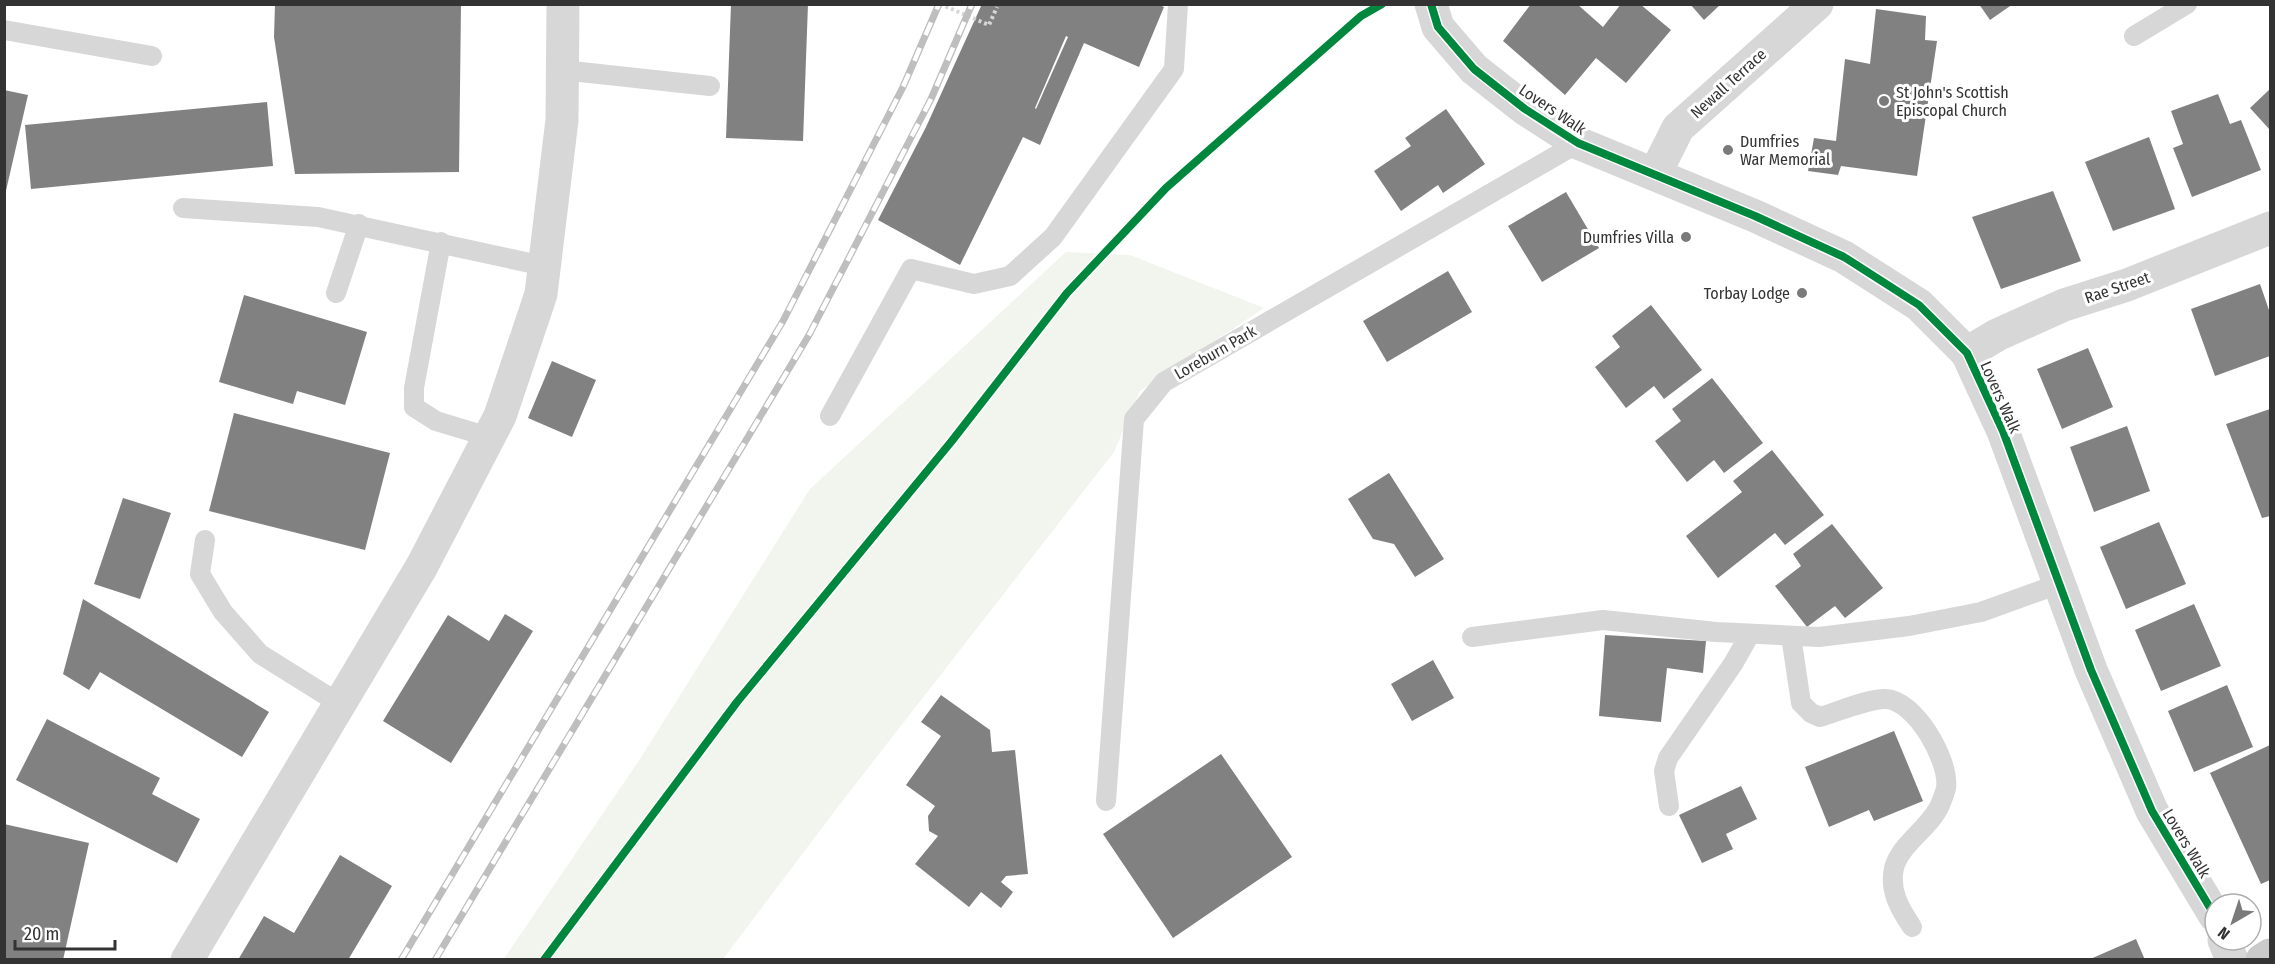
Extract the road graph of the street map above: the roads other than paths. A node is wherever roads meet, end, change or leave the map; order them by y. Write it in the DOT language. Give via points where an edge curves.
graph roads {
  1 [pos="563,4"];
  2 [pos="1178,4"];
  3 [pos="1431,4"];
  4 [pos="1817,4"];
  5 [pos="2187,4"];
  6 [pos="4,30"];
  7 [pos="2134,36"];
  8 [pos="152,56"];
  9 [pos="562,70"];
  10 [pos="710,86"];
  11 [pos="1578,144"];
  12 [pos="1654,174"];
  13 [pos="183,208"];
  14 [pos="359,224"];
  15 [pos="2271,228"];
  16 [pos="441,242"];
  17 [pos="544,266"];
  18 [pos="336,293"];
  19 [pos="1967,353"];
  20 [pos="830,416"];
  21 [pos="489,437"];
  22 [pos="205,540"];
  23 [pos="2059,584"];
  24 [pos="1750,634"];
  25 [pos="1791,636"];
  26 [pos="1472,637"];
  27 [pos="340,704"];
  28 [pos="1106,801"];
  29 [pos="1669,806"];
  30 [pos="2203,896"];
  31 [pos="1912,927"];
  32 [pos="2271,955"];
  33 [pos="187,960"];
  34 [pos="2262,960"];
  1 -- 9 [label="street"];
  2 -- 20 [label="lane" via="1174,69 1053,237 1010,276 974,284 911,269"];
  3 -- 11 [label="street, Lovers Walk" via="1438,27 1474,69"];
  4 -- 12 [label="street, Newall Terrace" via="1678,128"];
  5 -- 7 [label="lane"];
  6 -- 8 [label="lane"];
  9 -- 10 [label="lane"];
  9 -- 17 [label="street" via="562,120"];
  11 -- 12 [label="street, Lovers Walk"];
  11 -- 28 [label="lane, Loreburn Park" via="1164,382 1134,419"];
  12 -- 19 [label="street, Lovers Walk" via="1844,257 1919,305"];
  13 -- 14 [label="lane" via="318,217"];
  14 -- 16 [label="lane"];
  14 -- 18 [label="lane"];
  15 -- 19 [label="street, Rae Street" via="2127,285 2064,305"];
  16 -- 17 [label="lane"];
  16 -- 21 [label="lane" via="414,388 414,407 436,421"];
  17 -- 21 [label="street" via="541,294 500,416"];
  19 -- 23 [label="street, Lovers Walk" via="2003,431"];
  21 -- 27 [label="street" via="422,566"];
  22 -- 27 [label="lane" via="200,574 223,612 260,654"];
  23 -- 25 [label="lane" via="1981,612 1909,626 1819,637"];
  23 -- 30 [label="street, Lovers Walk" via="2091,670 2152,810"];
  24 -- 25 [label="lane"];
  24 -- 26 [label="lane" via="1603,620"];
  24 -- 29 [label="lane" via="1668,758 1664,771"];
  25 -- 31 [label="lane" via="1801,703 1811,713 1820,717 1884,698 1899,701 1918,717 1939,753 1947,787 1939,808 1895,864 1897,903"];
  27 -- 33 [label="street"];
  32 -- 34 [label="main road"];
}
